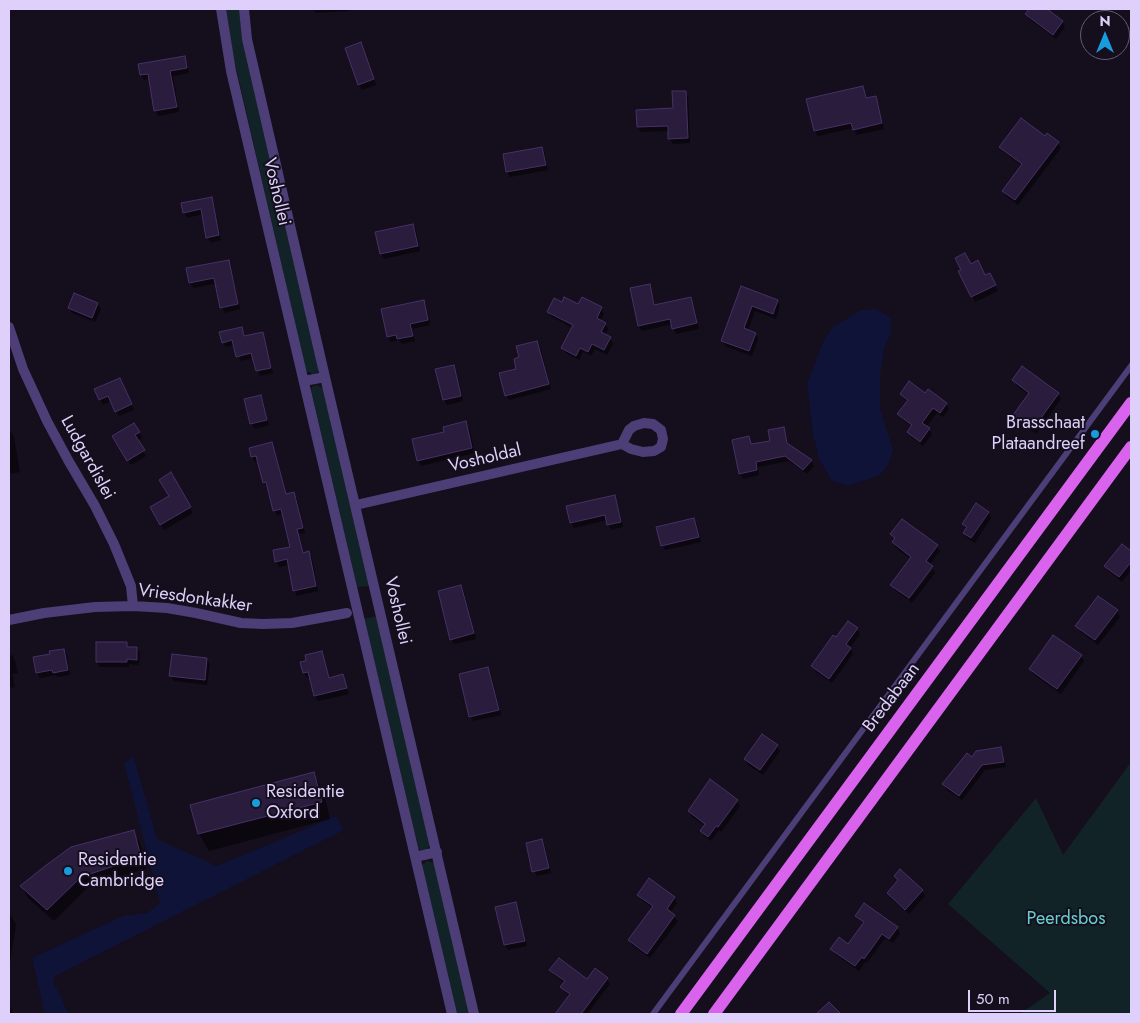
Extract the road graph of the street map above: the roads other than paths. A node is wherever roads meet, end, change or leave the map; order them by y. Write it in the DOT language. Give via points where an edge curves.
graph roads {
  1 [pos="221,9"];
  2 [pos="244,9"];
  3 [pos="9,327"];
  4 [pos="1131,366"];
  5 [pos="325,377"];
  6 [pos="304,381"];
  7 [pos="1131,403"];
  8 [pos="622,444"];
  9 [pos="1131,447"];
  10 [pos="356,505"];
  11 [pos="133,606"];
  12 [pos="347,613"];
  13 [pos="9,620"];
  14 [pos="437,852"];
  15 [pos="416,857"];
  16 [pos="452,1014"];
  17 [pos="474,1014"];
  18 [pos="653,1014"];
  19 [pos="681,1014"];
  20 [pos="714,1014"];
  1 -- 6 [label="street, Voshollei" via="231,71"];
  2 -- 5 [label="street, Voshollei" via="247,39"];
  3 -- 11 [label="street, Ludgardislei" via="23,369 47,421 114,544 131,586"];
  4 -- 18 [label="lane"];
  5 -- 6 [label="street"];
  5 -- 10 [label="street, Voshollei"];
  6 -- 15 [label="street, Voshollei"];
  7 -- 19 [label="main road, Bredabaan"];
  8 -- 10 [label="street, Vosholdal"];
  9 -- 20 [label="main road"];
  10 -- 14 [label="street, Voshollei"];
  11 -- 12 [label="street, Vriesdonkakker" via="167,608 240,623 263,624 292,623"];
  11 -- 13 [label="street, Vriesdonkakker" via="95,607"];
  14 -- 15 [label="street"];
  14 -- 17 [label="street, Voshollei"];
  15 -- 16 [label="street, Voshollei"];
}
